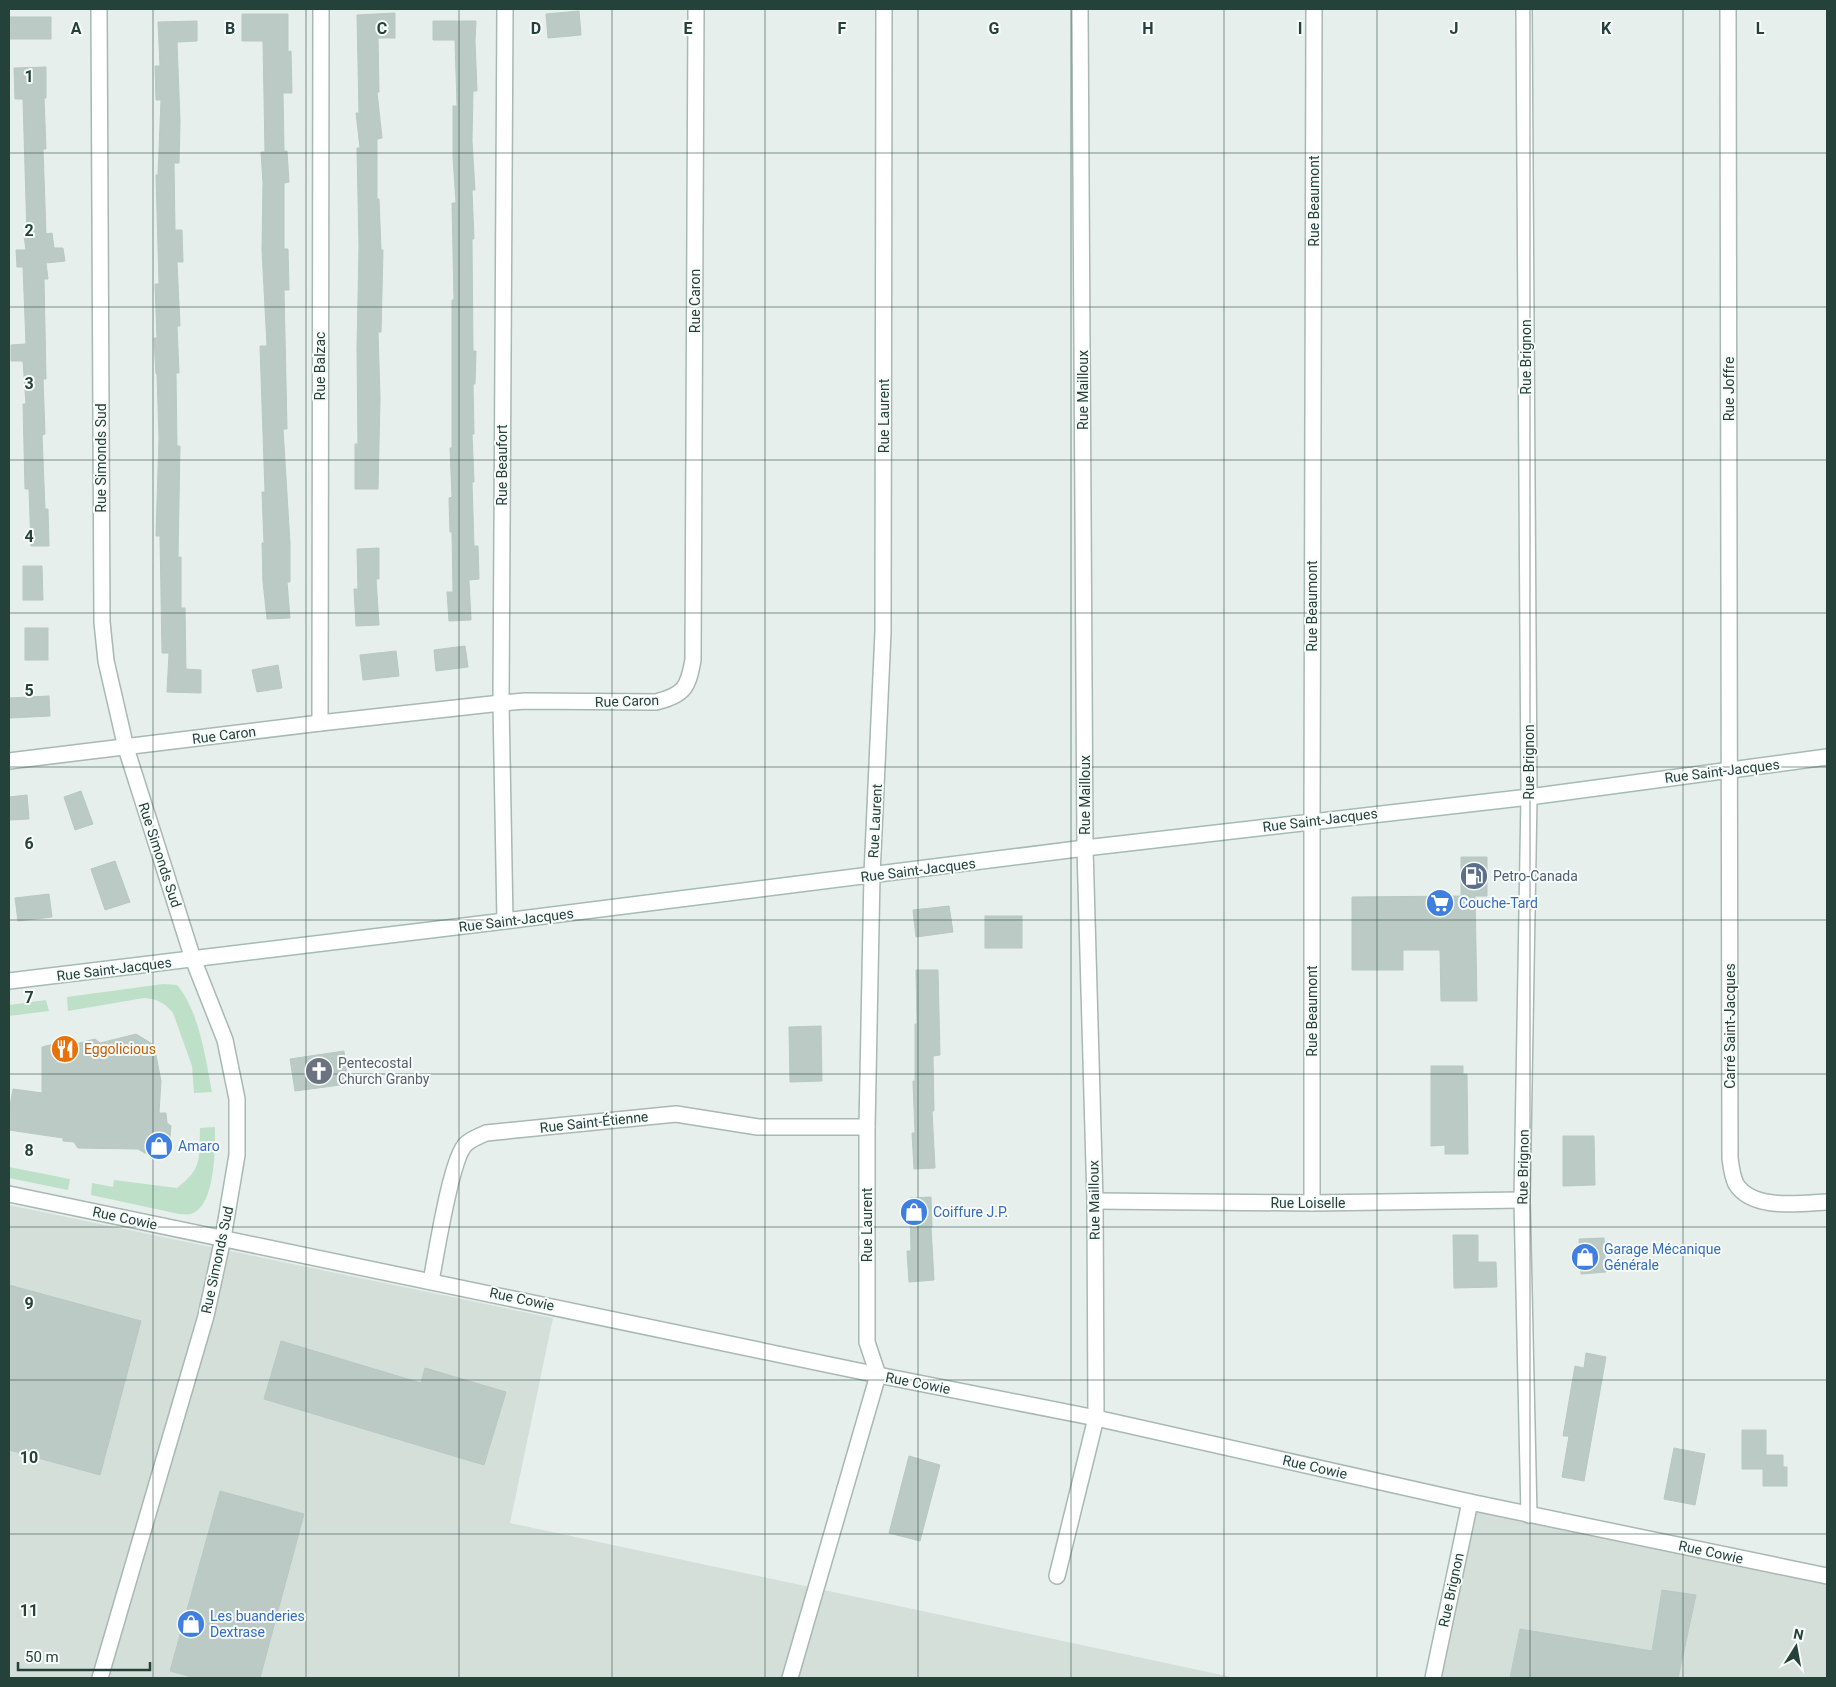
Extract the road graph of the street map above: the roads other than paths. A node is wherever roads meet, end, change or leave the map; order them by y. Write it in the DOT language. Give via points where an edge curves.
graph roads {
  1 [pos="99,9"];
  2 [pos="320,9"];
  3 [pos="505,9"];
  4 [pos="696,9"];
  5 [pos="884,9"];
  6 [pos="1080,9"];
  7 [pos="1314,9"];
  8 [pos="1524,9"];
  9 [pos="1728,9"];
  10 [pos="500,703"];
  11 [pos="320,723"];
  12 [pos="126,748"];
  13 [pos="1827,757"];
  14 [pos="9,761"];
  15 [pos="1730,770"];
  16 [pos="1529,797"];
  17 [pos="1312,821"];
  18 [pos="1085,848"];
  19 [pos="872,876"];
  20 [pos="505,921"];
  21 [pos="193,959"];
  22 [pos="9,981"];
  23 [pos="867,1127"];
  24 [pos="9,1194"];
  25 [pos="1522,1200"];
  26 [pos="1095,1202"];
  27 [pos="1827,1202"];
  28 [pos="1312,1203"];
  29 [pos="223,1238"];
  30 [pos="431,1281"];
  31 [pos="878,1375"];
  32 [pos="1096,1418"];
  33 [pos="1470,1502"];
  34 [pos="1529,1514"];
  35 [pos="1057,1576"];
  36 [pos="1827,1576"];
  37 [pos="100,1678"];
  38 [pos="790,1678"];
  39 [pos="1433,1678"];
  1 -- 12 [label="street, Rue Simonds Sud" via="102,622 106,661"];
  2 -- 11 [label="street, Rue Balzac"];
  3 -- 10 [label="street, Rue Beaufort"];
  4 -- 10 [label="street, Rue Caron" via="693,660 689,681 675,697 656,702"];
  5 -- 19 [label="street, Rue Laurent" via="884,632"];
  6 -- 18 [label="street, Rue Mailloux"];
  7 -- 17 [label="street, Rue Beaumont"];
  8 -- 16 [label="street, Rue Brignon"];
  9 -- 15 [label="street, Rue Joffre"];
  10 -- 11 [label="street, Rue Caron"];
  10 -- 20 [label="street, Rue Beaufort"];
  11 -- 12 [label="street, Rue Caron"];
  12 -- 14 [label="street, Rue Caron"];
  12 -- 21 [label="street, Rue Simonds Sud"];
  13 -- 15 [label="street, Rue Saint-Jacques"];
  15 -- 16 [label="street, Rue Saint-Jacques"];
  15 -- 27 [label="street, Carré Saint-Jacques" via="1732,1175 1737,1185 1760,1201"];
  16 -- 17 [label="street, Rue Saint-Jacques"];
  16 -- 25 [label="street, Rue Brignon"];
  17 -- 18 [label="street, Rue Saint-Jacques"];
  17 -- 28 [label="street, Rue Beaumont"];
  18 -- 19 [label="street, Rue Saint-Jacques"];
  18 -- 26 [label="street, Rue Mailloux"];
  19 -- 20 [label="street, Rue Saint-Jacques"];
  19 -- 23 [label="street, Rue Laurent"];
  20 -- 21 [label="street, Rue Saint-Jacques"];
  21 -- 22 [label="street, Rue Saint-Jacques"];
  21 -- 29 [label="street, Rue Simonds Sud" via="225,1040 237,1099 238,1154"];
  23 -- 30 [label="street, Rue Saint-Étienne" via="758,1127 676,1114 486,1133 465,1144 456,1162"];
  23 -- 31 [label="street, Rue Laurent" via="867,1342"];
  24 -- 29 [label="street, Rue Cowie"];
  25 -- 28 [label="street, Rue Loiselle"];
  25 -- 34 [label="street, Rue Brignon"];
  26 -- 28 [label="street, Rue Loiselle"];
  26 -- 32 [label="street, Rue Mailloux"];
  29 -- 30 [label="street, Rue Cowie"];
  29 -- 37 [label="street, Rue Simonds Sud" via="206,1316"];
  30 -- 31 [label="street, Rue Cowie"];
  31 -- 32 [label="street, Rue Cowie"];
  31 -- 38 [label="street"];
  32 -- 33 [label="street, Rue Cowie"];
  32 -- 35 [label="street, Rue Mailloux"];
  33 -- 34 [label="street, Rue Cowie"];
  33 -- 39 [label="street, Rue Brignon"];
  34 -- 36 [label="street, Rue Cowie"];
}
